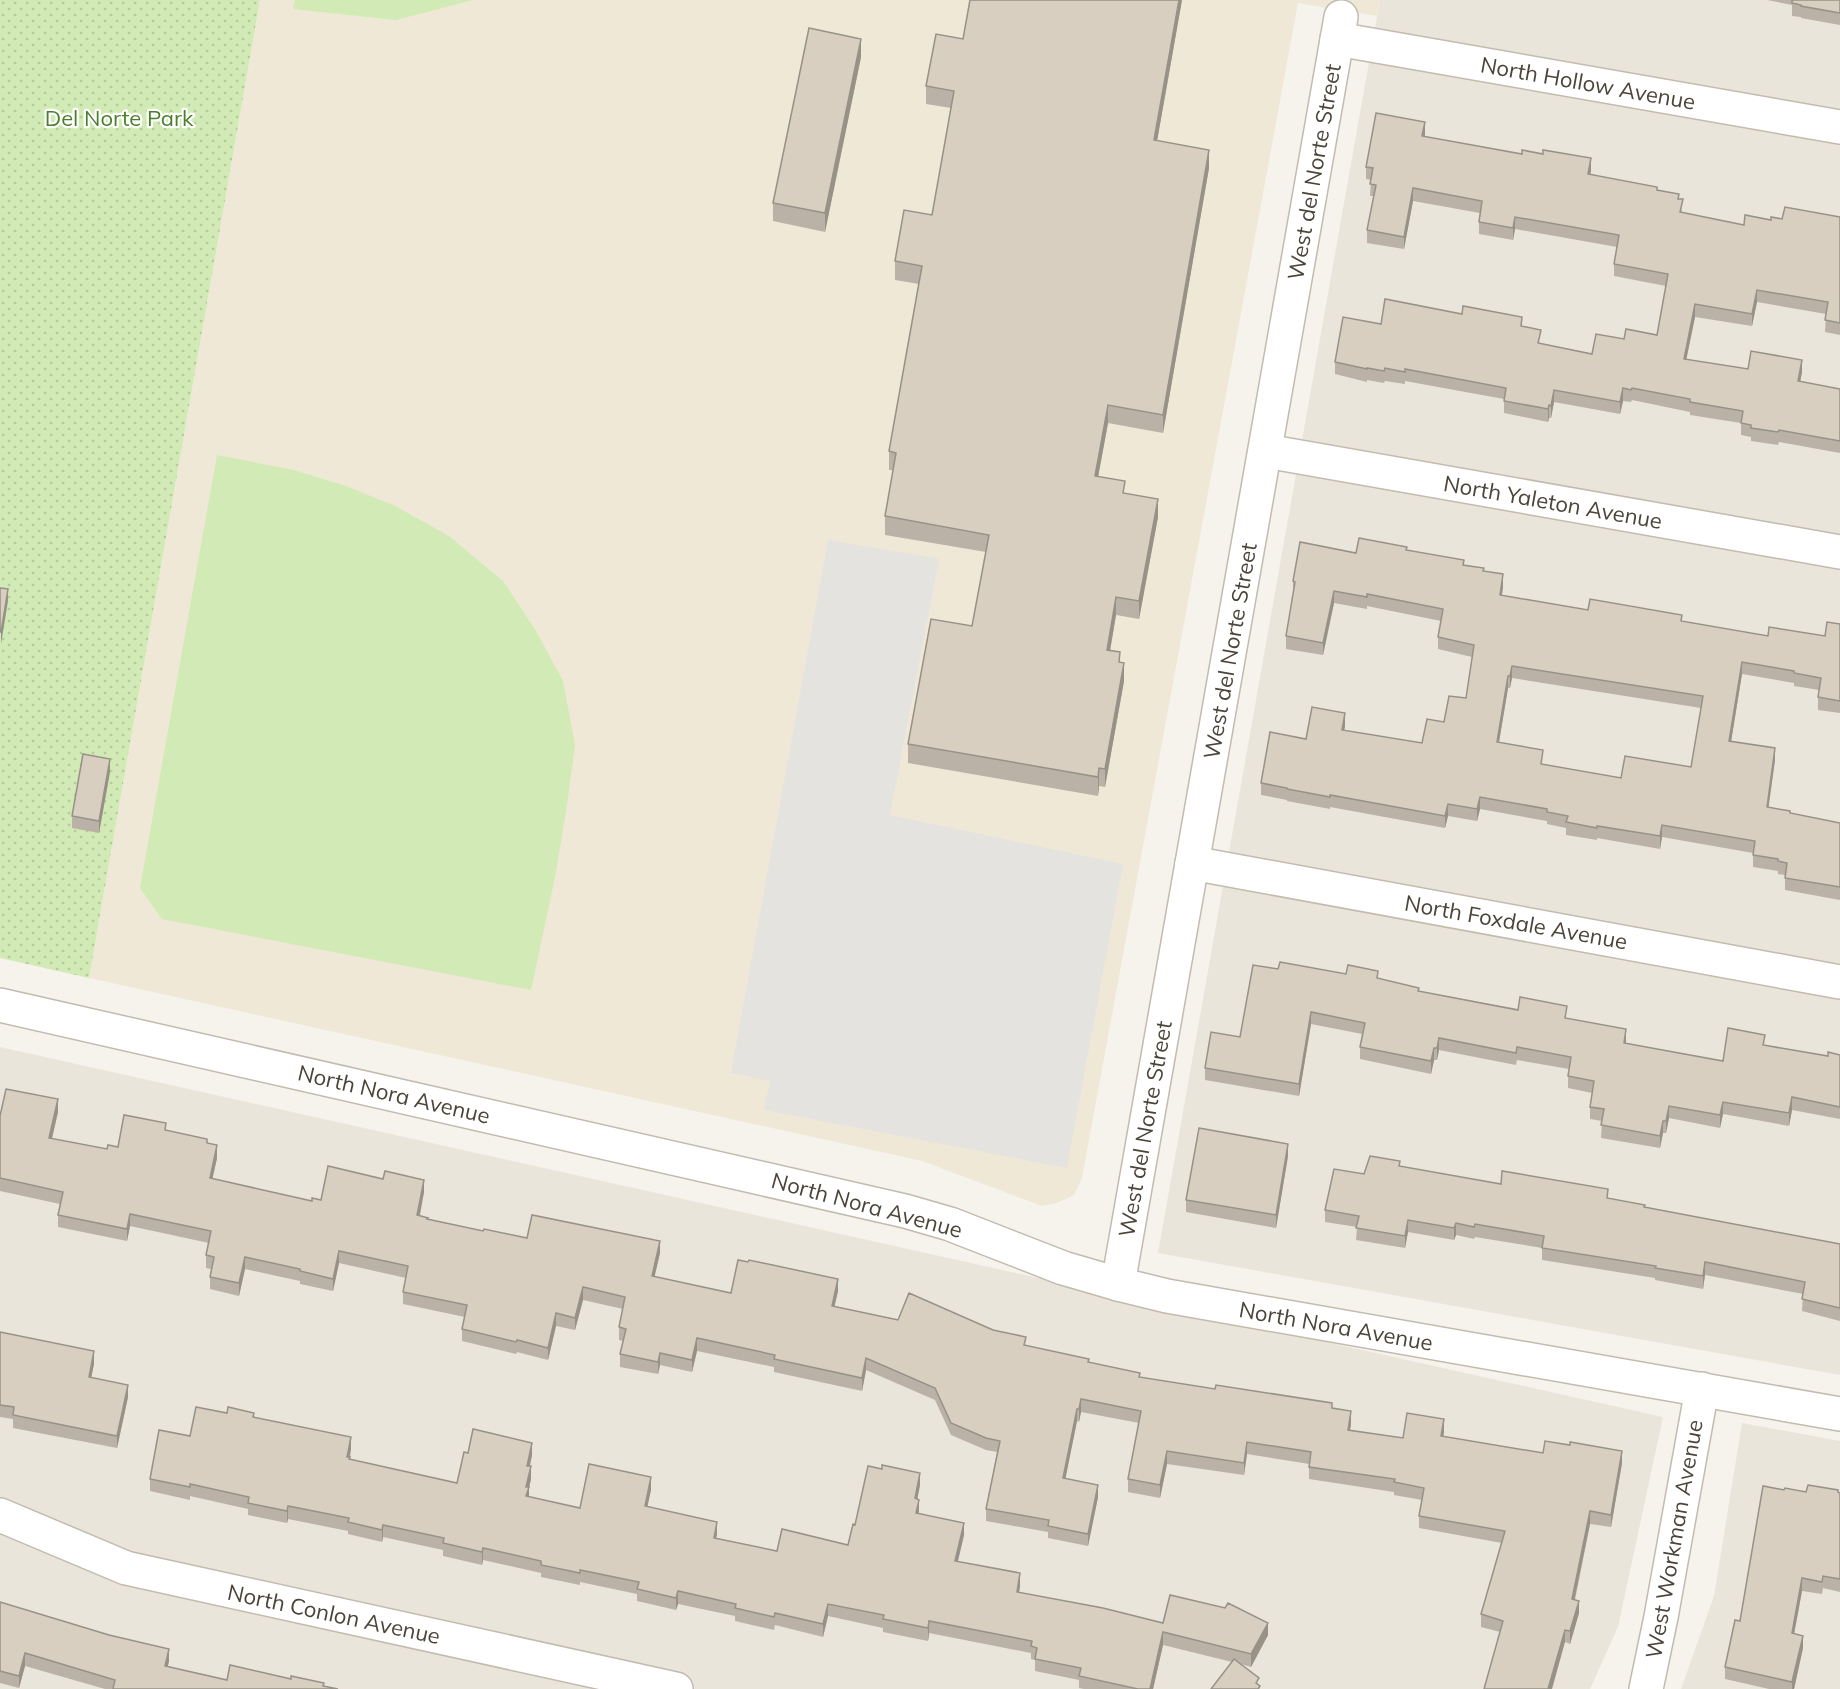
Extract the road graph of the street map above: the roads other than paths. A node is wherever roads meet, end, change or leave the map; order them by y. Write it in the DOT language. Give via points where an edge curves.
graph roads {
  1 [pos="1339,28"];
  2 [pos="1840,127"];
  3 [pos="1266,451"];
  4 [pos="1840,552"];
  5 [pos="1192,862"];
  6 [pos="1840,982"];
  7 [pos="0,1005"];
  8 [pos="1118,1284"];
  9 [pos="1702,1389"];
  10 [pos="1840,1414"];
  11 [pos="0,1515"];
  12 [pos="628,1684"];
  13 [pos="676,1689"];
  14 [pos="1646,1689"];
  1 -- 2 [label="street, North Hollow Avenue"];
  1 -- 3 [label="street, West del Norte Street"];
  3 -- 4 [label="street, North Yaleton Avenue"];
  3 -- 5 [label="street, West del Norte Street"];
  5 -- 6 [label="street, North Foxdale Avenue"];
  5 -- 8 [label="street, West del Norte Street"];
  7 -- 8 [label="street, North Nora Avenue" via="896,1208"];
  8 -- 9 [label="street, North Nora Avenue" via="1206,1304"];
  9 -- 10 [label="street, North Nora Avenue"];
  9 -- 14 [label="street, West Workman Avenue"];
  11 -- 12 [label="street, North Conlon Avenue" via="126,1568"];
  12 -- 13 [label="street, North Conlon Avenue"];
}
